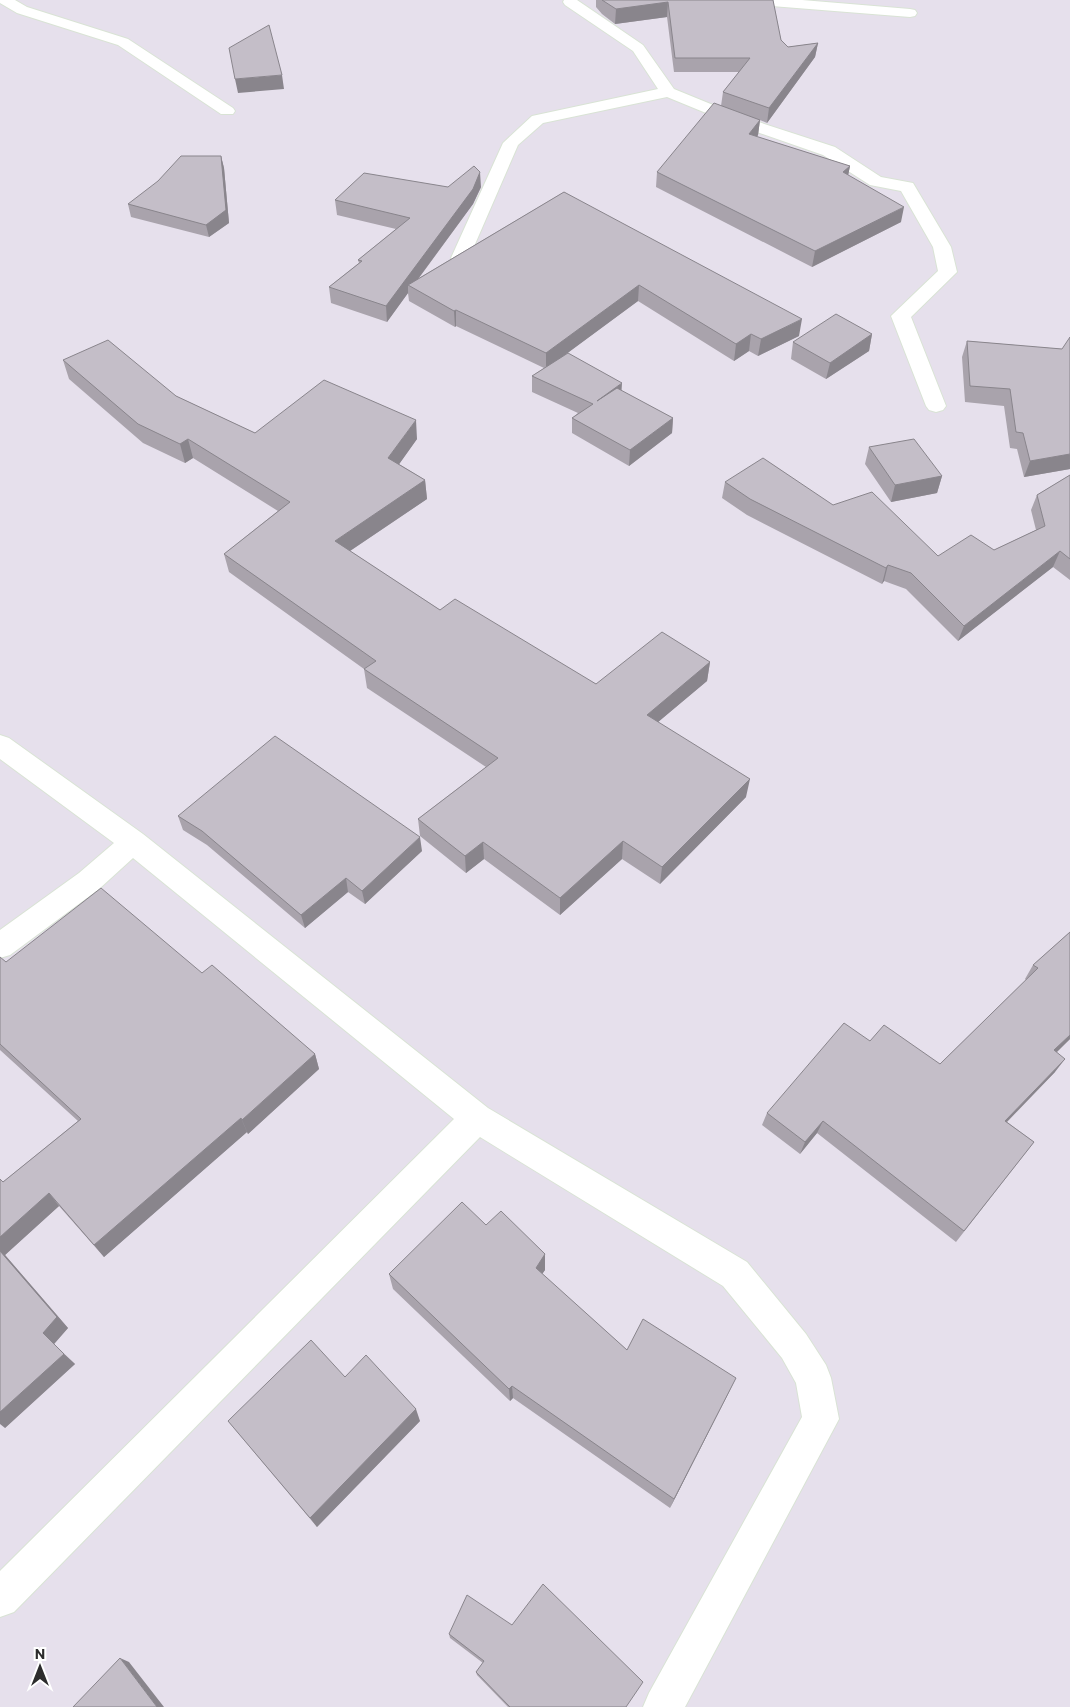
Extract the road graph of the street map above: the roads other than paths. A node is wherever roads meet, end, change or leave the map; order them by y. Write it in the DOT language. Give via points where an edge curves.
graph roads {
  1 [pos="5,0"];
  2 [pos="565,1"];
  3 [pos="722,1"];
  4 [pos="598,2"];
  5 [pos="910,13"];
  6 [pos="668,92"];
  7 [pos="227,110"];
  8 [pos="460,258"];
  9 [pos="936,406"];
  10 [pos="0,745"];
  11 [pos="133,842"];
  12 [pos="0,946"];
  13 [pos="477,1118"];
  14 [pos="0,1598"];
  15 [pos="662,1707"];
  1 -- 7 [label="street" via="22,10 123,42"];
  2 -- 4 [label="street"];
  2 -- 6 [label="street" via="638,48"];
  3 -- 5 [label="street"];
  6 -- 8 [label="street" via="538,119 511,142"];
  6 -- 9 [label="street" via="734,119 829,151 876,181 907,187 942,247 948,272 902,316"];
  10 -- 11 [label="street"];
  11 -- 12 [label="street" via="89,881"];
  11 -- 13 [label="street"];
  13 -- 14 [label="street"];
  13 -- 15 [label="street" via="735,1274 794,1346 813,1378 821,1419"];
}
